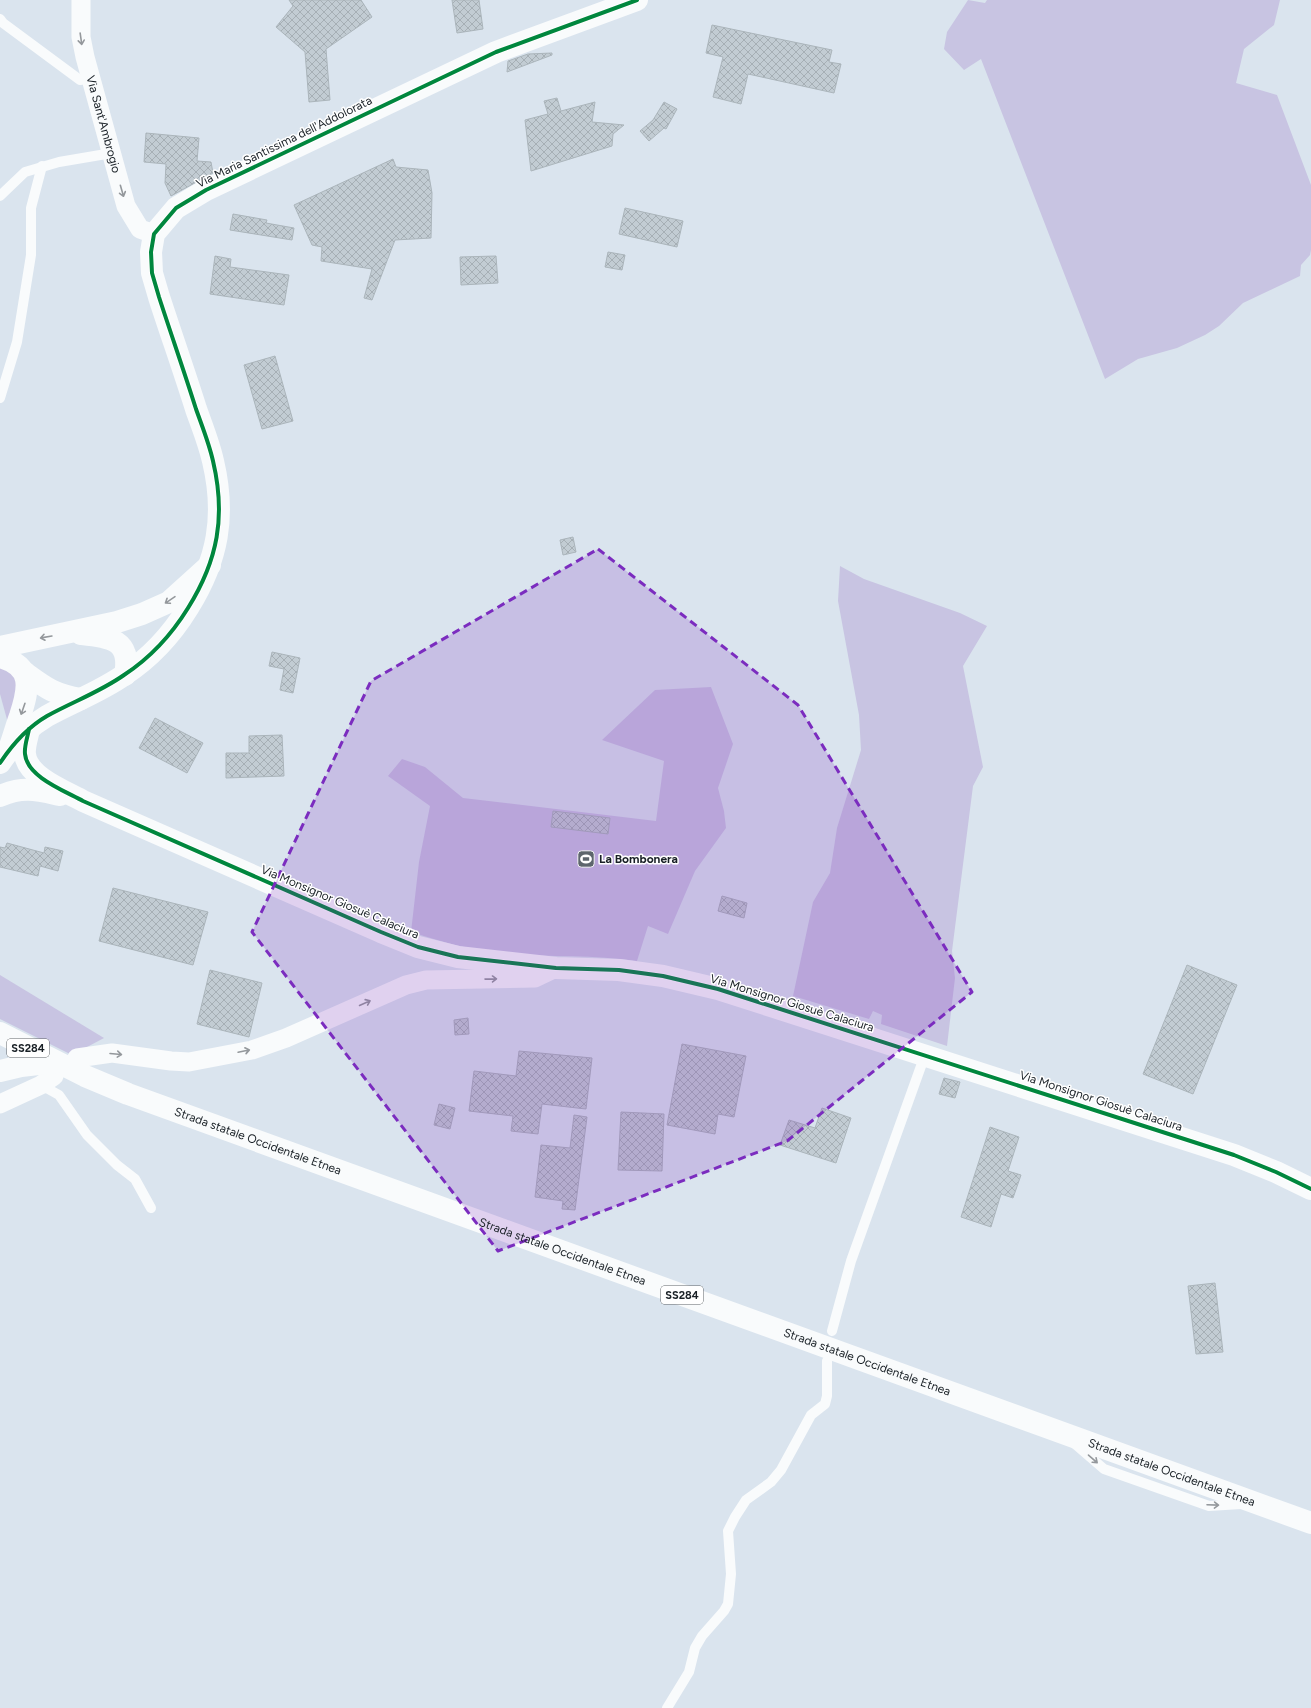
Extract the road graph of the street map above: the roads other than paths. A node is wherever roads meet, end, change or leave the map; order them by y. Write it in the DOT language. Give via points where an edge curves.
graph roads {
  1 [pos="81,0"];
  2 [pos="637,0"];
  3 [pos="0,19"];
  4 [pos="90,78"];
  5 [pos="112,153"];
  6 [pos="42,166"];
  7 [pos="0,196"];
  8 [pos="154,234"];
  9 [pos="0,398"];
  10 [pos="210,566"];
  11 [pos="69,632"];
  12 [pos="0,647"];
  13 [pos="0,657"];
  14 [pos="24,672"];
  15 [pos="125,675"];
  16 [pos="81,699"];
  17 [pos="29,729"];
  18 [pos="3,760"];
  19 [pos="0,772"];
  20 [pos="38,784"];
  21 [pos="0,796"];
  22 [pos="556,968"];
  23 [pos="0,1033"];
  24 [pos="925,1055"];
  25 [pos="77,1058"];
  26 [pos="0,1071"];
  27 [pos="51,1074"];
  28 [pos="0,1104"];
  29 [pos="1311,1190"];
  30 [pos="150,1208"];
  31 [pos="832,1331"];
  32 [pos="827,1361"];
  33 [pos="1311,1523"];
  34 [pos="667,1708"];
  1 -- 4 [label="street, Via Sant'Ambrogio, one-way" via="81,37"];
  2 -- 8 [label="street, Via Maria Santissima dell'Addolorata" via="490,55 214,186 176,208"];
  3 -- 4 [label="lane" via="80,80"];
  4 -- 5 [label="street, Via Sant'Ambrogio"];
  5 -- 6 [label="lane"];
  5 -- 8 [label="street, Via Sant'Ambrogio, one-way" via="126,206 140,229"];
  6 -- 7 [label="lane" via="25,172"];
  6 -- 9 [label="lane" via="31,208 31,255 17,342"];
  8 -- 10 [label="street" via="151,252 152,273 158,297 213,460 218,488 218,535"];
  10 -- 11 [label="street, one-way" via="169,602 123,620"];
  10 -- 15 [label="street" via="178,625"];
  11 -- 12 [label="street, one-way"];
  11 -- 15 [label="street" via="106,637 119,644 127,664"];
  13 -- 14 [label="street" via="13,662"];
  14 -- 16 [label="street" via="61,696"];
  14 -- 18 [label="street, one-way" via="28,684 27,697"];
  15 -- 16 [label="street"];
  16 -- 17 [label="street"];
  17 -- 18 [label="street"];
  17 -- 20 [label="street" via="25,753 29,766 36,774"];
  18 -- 20 [label="street"];
  19 -- 20 [label="street" via="14,784"];
  20 -- 21 [label="street"];
  20 -- 22 [label="street, Via Monsignor Giosuè Calaciura" via="83,801 418,947 458,957"];
  22 -- 24 [label="street, Via Monsignor Giosuè Calaciura" via="619,970 663,976 768,1004"];
  25 -- 22 [label="street, one-way" via="112,1053 171,1062 201,1060 269,1045 406,985 426,980 535,978"];
  23 -- 27 [label="street, Strada statale Occidentale Etnea / SS284"];
  24 -- 29 [label="street, Via Monsignor Giosuè Calaciura" via="1234,1155"];
  24 -- 31 [label="lane" via="851,1261"];
  26 -- 27 [label="street" via="21,1066"];
  27 -- 28 [label="street"];
  27 -- 30 [label="lane" via="60,1095 87,1136 135,1179"];
  27 -- 33 [label="street, Strada statale Occidentale Etnea / SS284" via="85,1076 128,1094"];
  32 -- 34 [label="lane" via="825,1404 811,1415 781,1470 771,1482 746,1500 728,1531 731,1574 728,1604 702,1636 695,1648 689,1672"];
}
